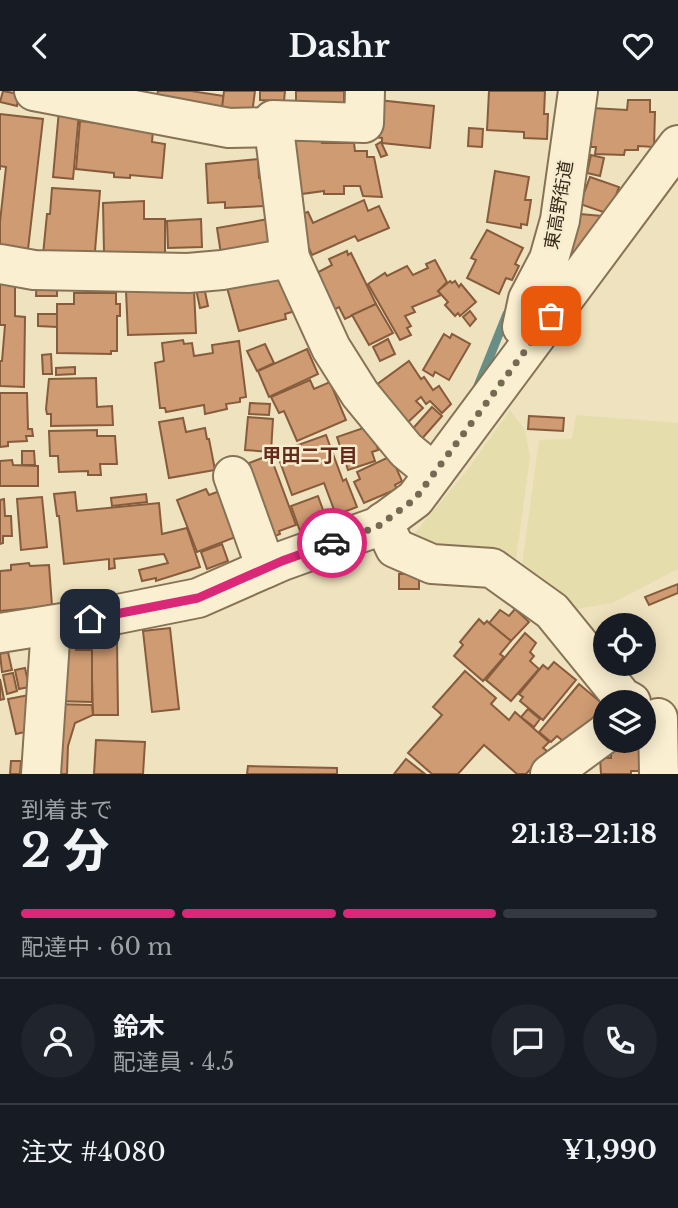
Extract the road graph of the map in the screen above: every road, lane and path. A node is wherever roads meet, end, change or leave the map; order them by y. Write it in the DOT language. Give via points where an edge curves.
graph roads {
  1 [pos="365,91"];
  2 [pos="578,91"];
  3 [pos="47,93"];
  4 [pos="272,127"];
  5 [pos="678,145"];
  6 [pos="290,258"];
  7 [pos="0,264"];
  8 [pos="535,337"];
  9 [pos="433,473"];
  10 [pos="233,476"];
  11 [pos="383,522"];
  12 [pos="266,568"];
  13 [pos="57,624"];
  14 [pos="0,633"];
  15 [pos="616,690"];
  16 [pos="593,743"];
  17 [pos="656,744"];
  18 [pos="41,774"];
  19 [pos="550,774"];
  20 [pos="659,774"];
  1 -- 4 [label="street" via="364,123 273,120"];
  2 -- 8 [label="street, 東高野街道" via="560,220 549,260 528,299 522,327"];
  3 -- 4 [label="street" via="229,128"];
  4 -- 6 [label="street"];
  5 -- 8 [label="street"];
  6 -- 7 [label="street" via="188,273 34,270"];
  6 -- 9 [label="street" via="331,348 360,394 406,450"];
  8 -- 9 [label="street"];
  9 -- 11 [label="street" via="415,499"];
  10 -- 12 [label="street"];
  11 -- 12 [label="street"];
  11 -- 15 [label="street" via="396,548 432,564 492,568 552,611"];
  12 -- 13 [label="street" via="198,598"];
  13 -- 14 [label="street"];
  13 -- 18 [label="street"];
  16 -- 19 [label="street"];
  17 -- 20 [label="street"];
}
